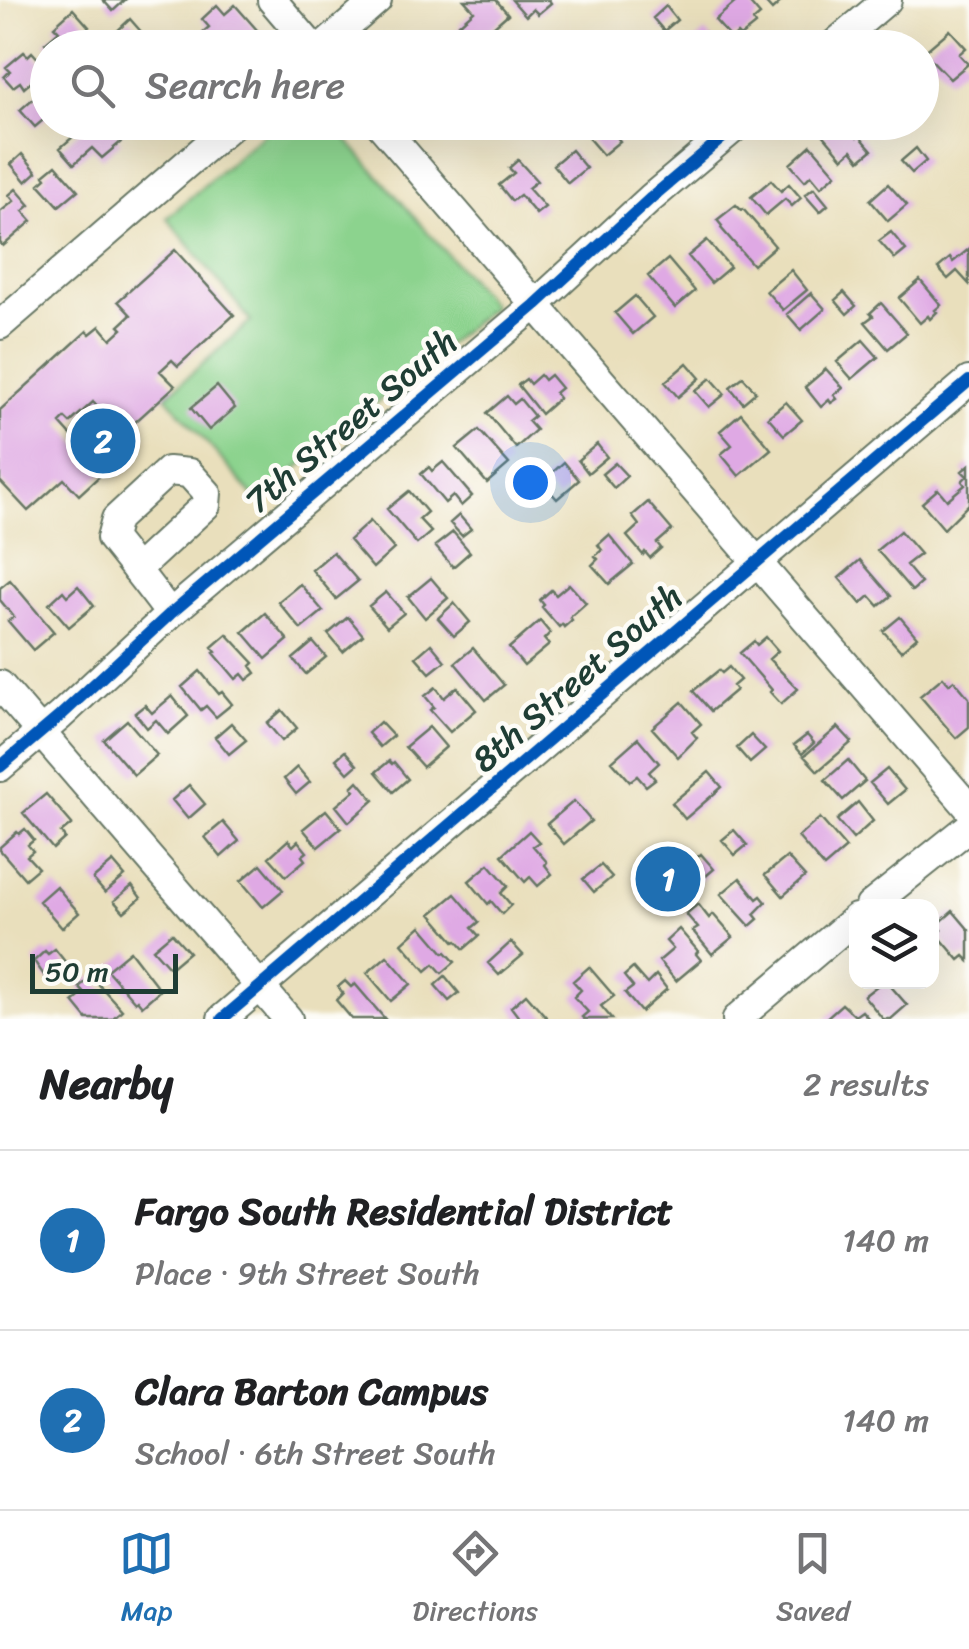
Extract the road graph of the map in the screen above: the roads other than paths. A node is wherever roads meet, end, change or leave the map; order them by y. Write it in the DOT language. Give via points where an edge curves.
graph roads {
  1 [pos="272,0"];
  2 [pos="377,0"];
  3 [pos="887,0"];
  4 [pos="298,30"];
  5 [pos="343,30"];
  6 [pos="851,30"];
  7 [pos="214,140"];
  8 [pos="393,140"];
  9 [pos="720,140"];
  10 [pos="535,305"];
  11 [pos="0,326"];
  12 [pos="969,381"];
  13 [pos="758,563"];
  14 [pos="136,570"];
  15 [pos="170,614"];
  16 [pos="0,685"];
  17 [pos="40,732"];
  18 [pos="0,767"];
  19 [pos="969,808"];
  20 [pos="969,827"];
  21 [pos="879,899"];
  22 [pos="849,924"];
  23 [pos="260,987"];
  24 [pos="222,1019"];
  25 [pos="288,1019"];
  26 [pos="737,1019"];
  1 -- 4 [label="street"];
  2 -- 5 [label="street"];
  3 -- 6 [label="street"];
  7 -- 11 [label="street"];
  8 -- 10 [label="street"];
  9 -- 10 [label="street, 7th Street South"];
  10 -- 13 [label="street"];
  10 -- 15 [label="street, 7th Street South"];
  12 -- 13 [label="street, 8th Street South"];
  13 -- 19 [label="street"];
  13 -- 23 [label="street, 8th Street South"];
  14 -- 15 [label="street"];
  15 -- 17 [label="street, 7th Street South"];
  16 -- 17 [label="street"];
  17 -- 18 [label="street, 7th Street South"];
  17 -- 23 [label="street"];
  20 -- 21 [label="street"];
  22 -- 26 [label="street"];
  23 -- 24 [label="street, 8th Street South"];
  23 -- 25 [label="street"];
}
